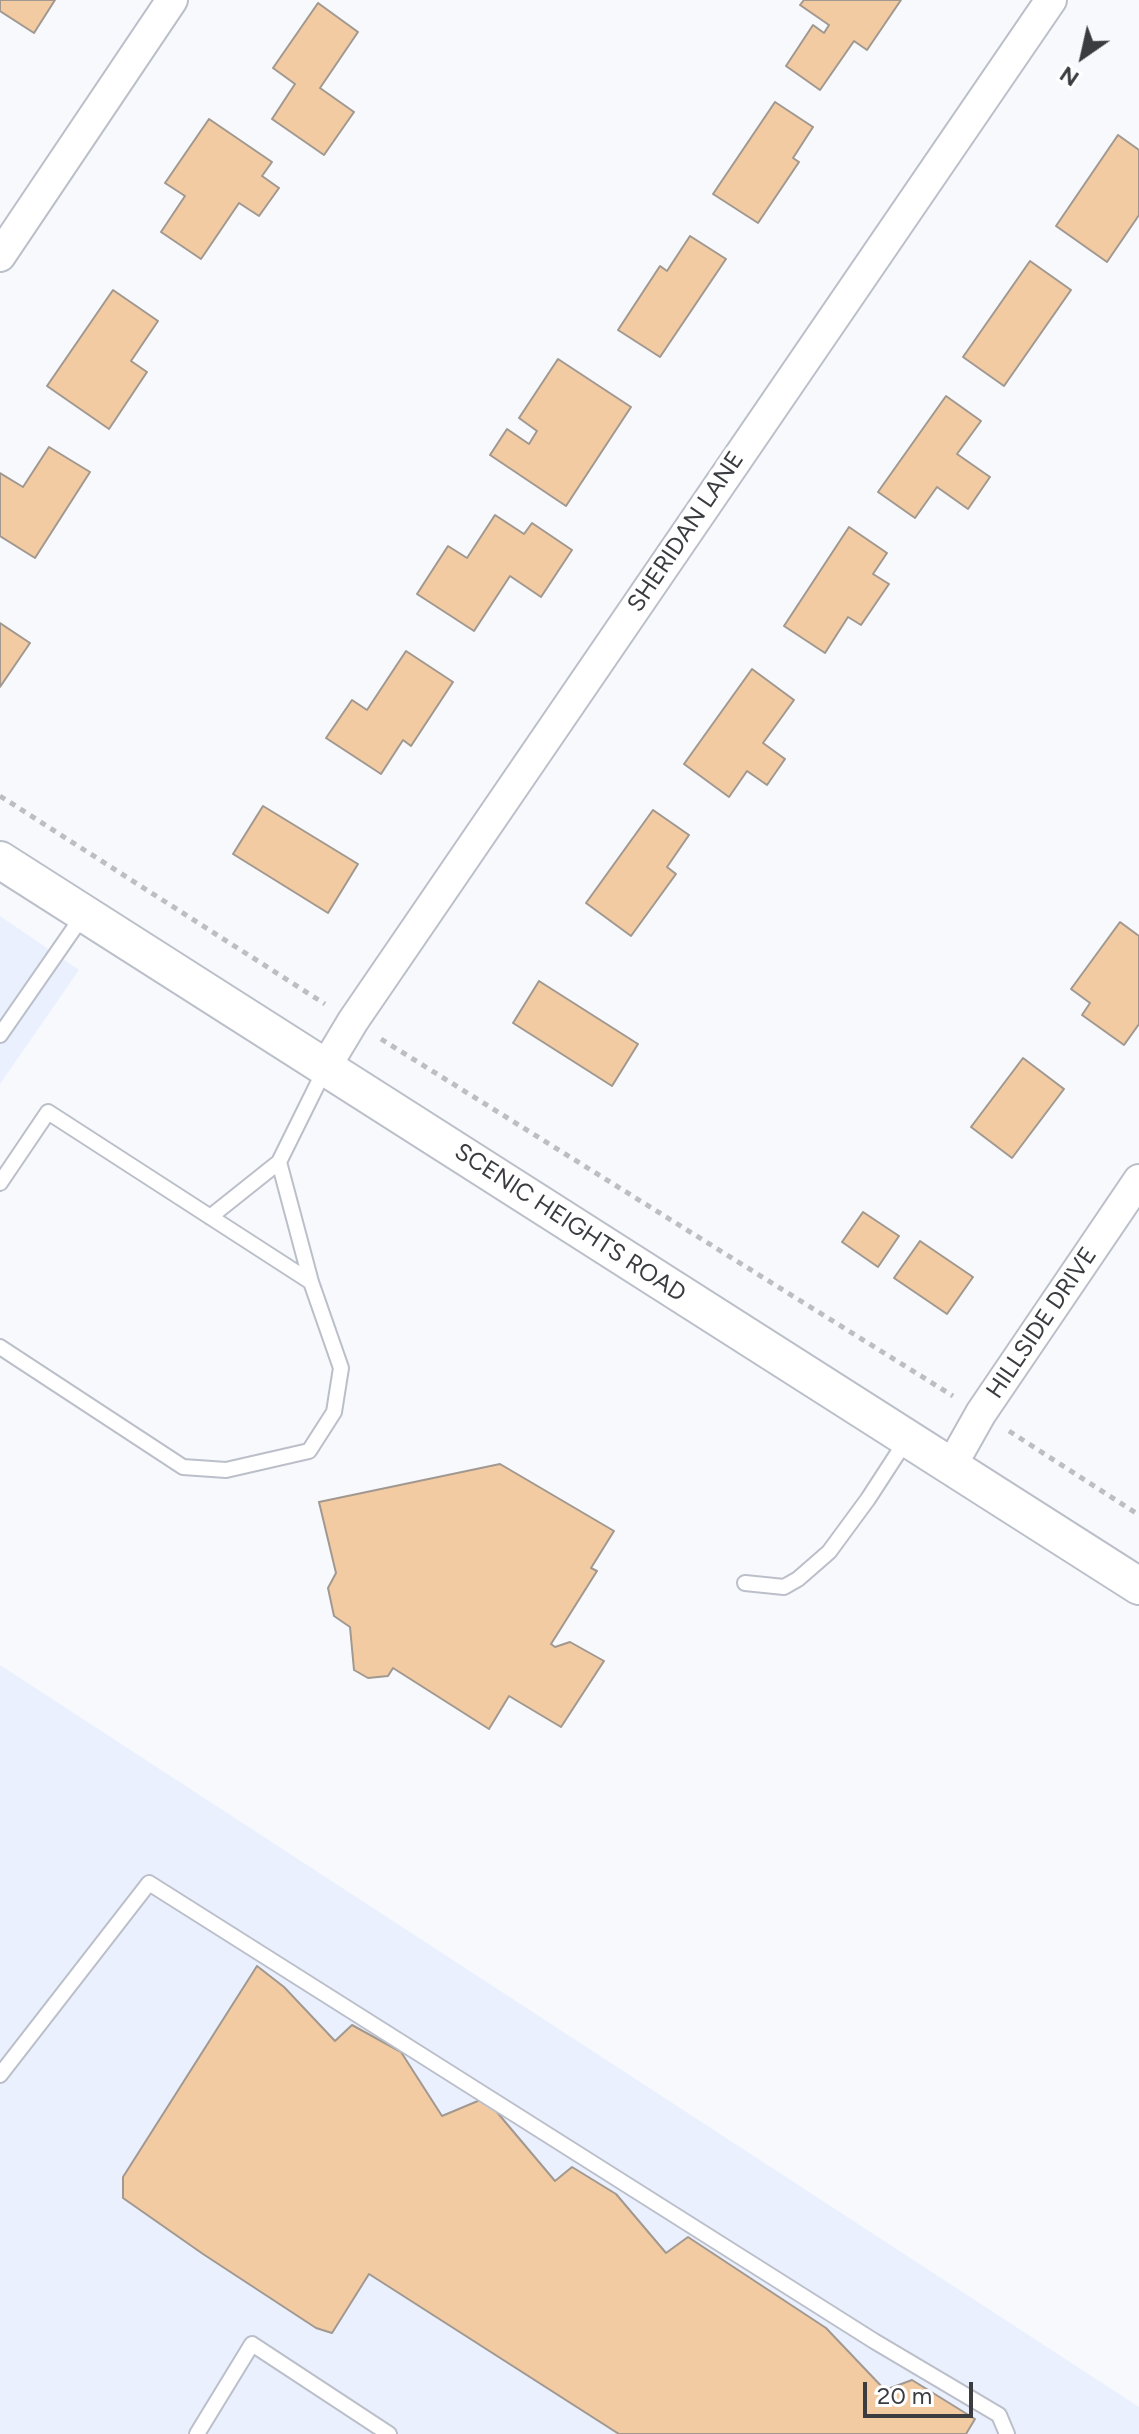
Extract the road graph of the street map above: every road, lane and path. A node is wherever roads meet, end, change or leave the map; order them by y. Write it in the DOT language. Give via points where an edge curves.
graph roads {
  1 [pos="172,0"];
  2 [pos="1051,0"];
  3 [pos="0,256"];
  4 [pos="0,796"];
  5 [pos="0,860"];
  6 [pos="84,913"];
  7 [pos="353,1021"];
  8 [pos="0,1035"];
  9 [pos="326,1066"];
  10 [pos="279,1162"];
  11 [pos="1139,1180"];
  12 [pos="0,1183"];
  13 [pos="210,1217"];
  14 [pos="311,1282"];
  15 [pos="0,1347"];
  16 [pos="981,1413"];
  17 [pos="907,1439"];
  18 [pos="950,1468"];
  19 [pos="1139,1515"];
  20 [pos="745,1583"];
  21 [pos="1139,1586"];
  22 [pos="0,2075"];
  23 [pos="197,2434"];
  24 [pos="389,2434"];
  25 [pos="1007,2434"];
  1 -- 3 [label="street"];
  2 -- 7 [label="street, SHERIDAN LANE"];
  4 -- 7 [label="path"];
  5 -- 6 [label="street, SCENIC HEIGHTS ROAD"];
  6 -- 8 [label="lane"];
  6 -- 9 [label="street, SCENIC HEIGHTS ROAD"];
  7 -- 9 [label="street, SHERIDAN LANE"];
  7 -- 16 [label="path"];
  9 -- 10 [label="lane"];
  9 -- 17 [label="street, SCENIC HEIGHTS ROAD"];
  10 -- 13 [label="lane"];
  10 -- 14 [label="lane"];
  11 -- 16 [label="street, HILLSIDE DRIVE"];
  12 -- 13 [label="lane" via="48,1112"];
  13 -- 14 [label="lane"];
  14 -- 15 [label="lane" via="341,1368 334,1412 309,1451 226,1470 183,1467"];
  16 -- 18 [label="street, HILLSIDE DRIVE"];
  16 -- 19 [label="path"];
  17 -- 18 [label="street, SCENIC HEIGHTS ROAD"];
  17 -- 20 [label="lane" via="829,1552 784,1587"];
  18 -- 21 [label="street, SCENIC HEIGHTS ROAD"];
  22 -- 25 [label="lane" via="149,1883 999,2415"];
  23 -- 24 [label="lane" via="252,2344"];
}
